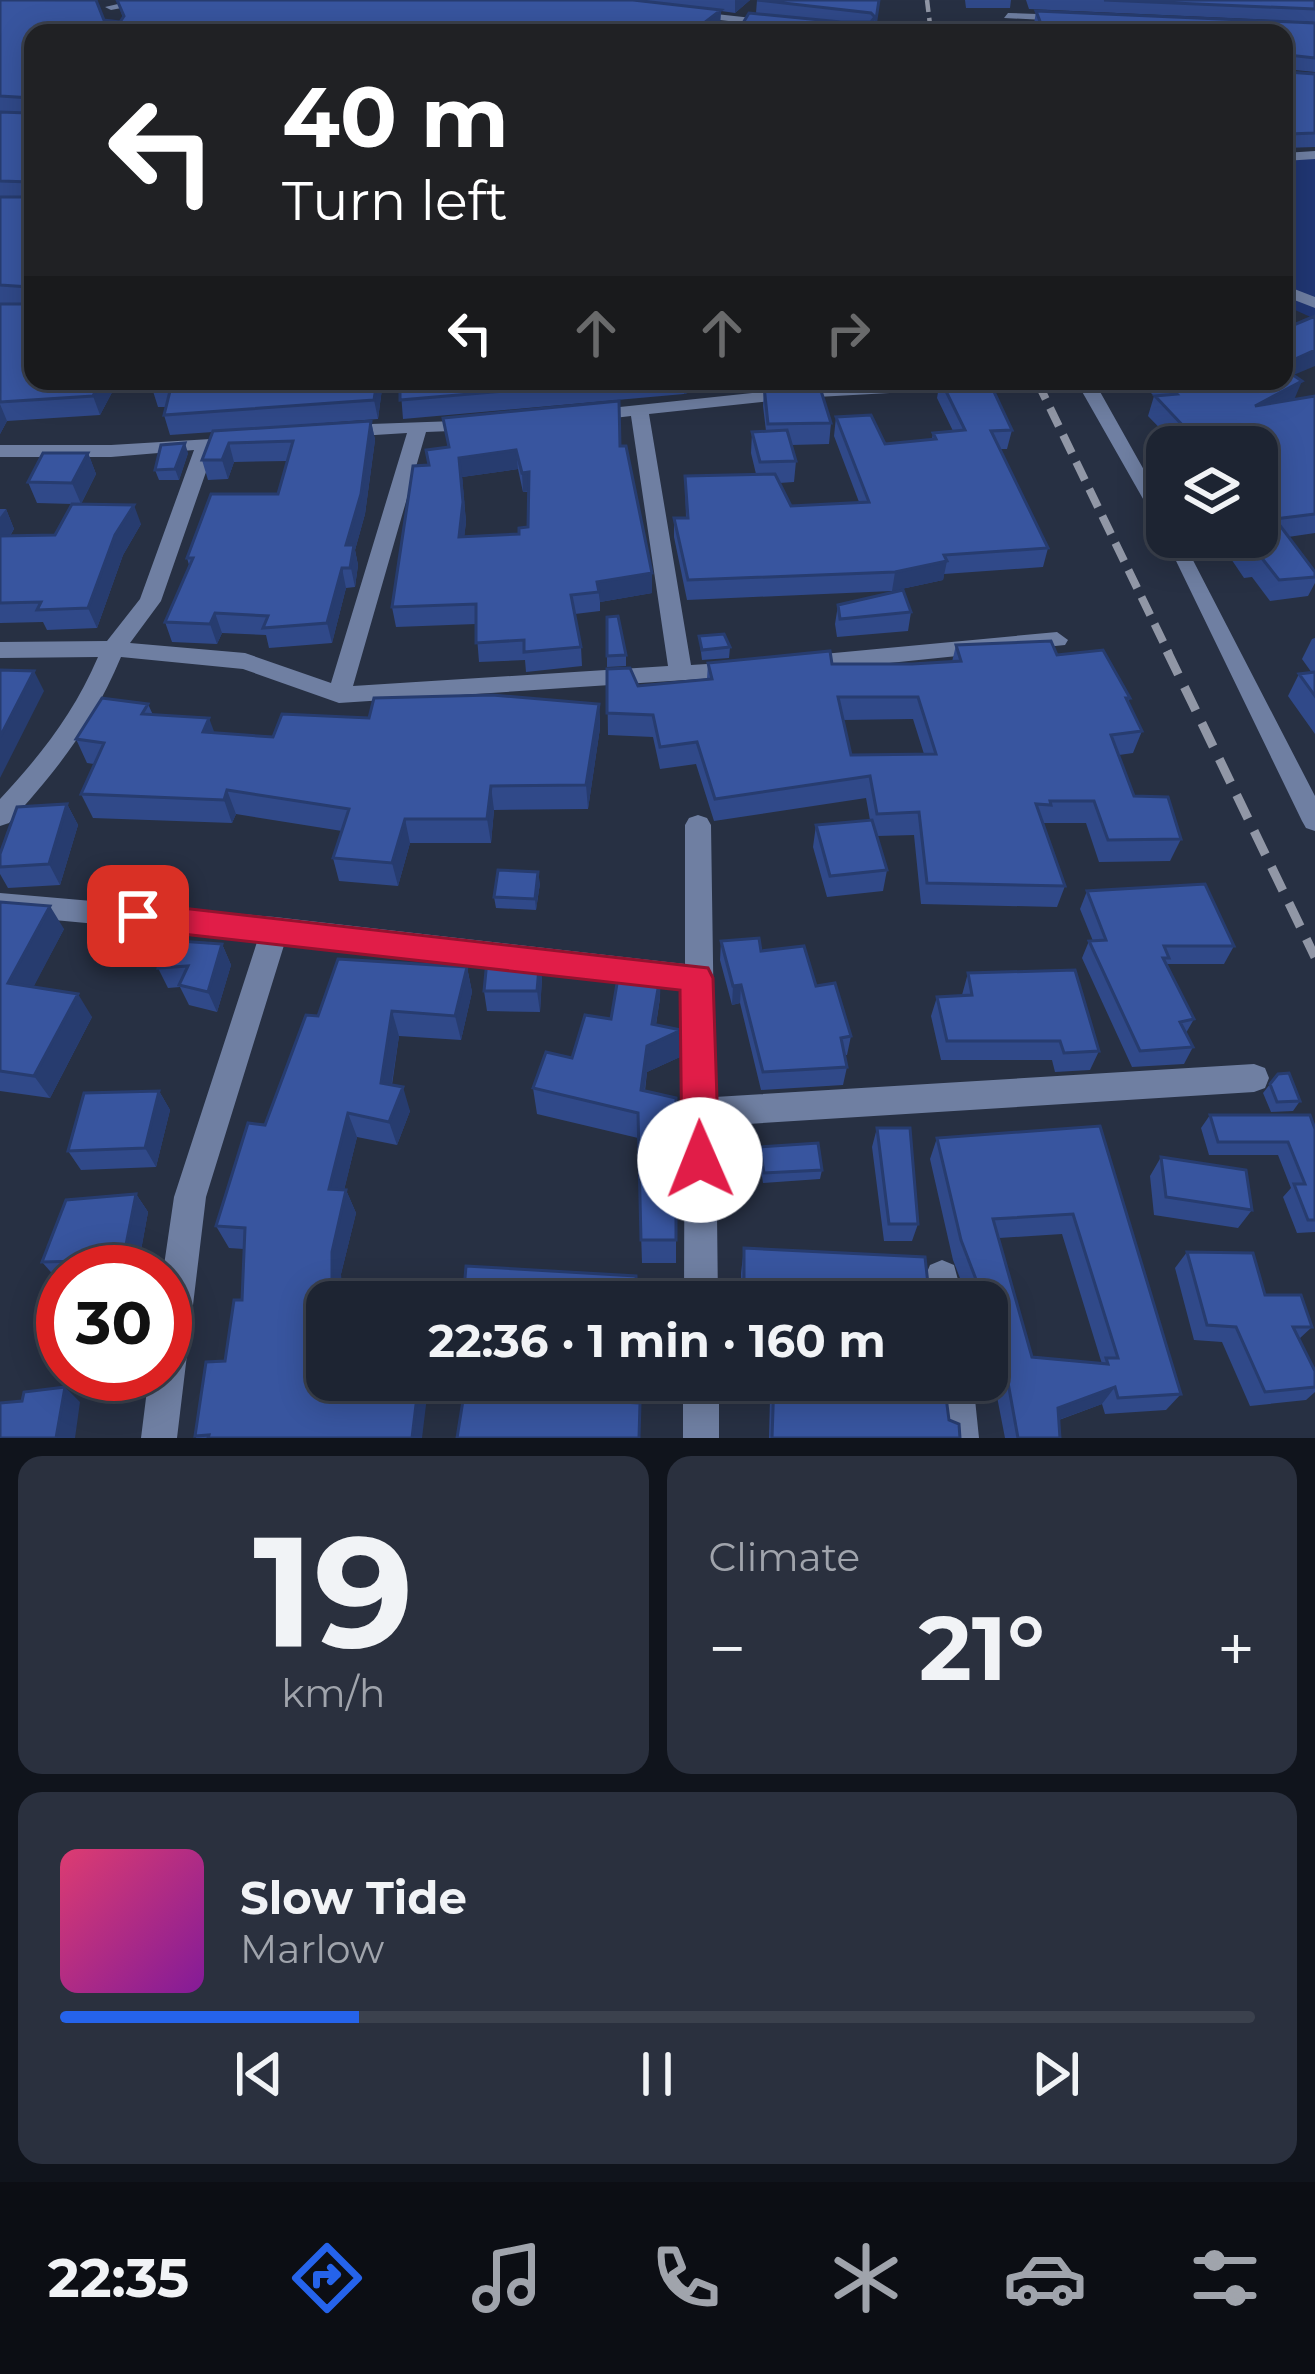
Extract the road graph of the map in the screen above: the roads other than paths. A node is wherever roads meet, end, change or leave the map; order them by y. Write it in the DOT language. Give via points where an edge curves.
graph roads {
  1 [pos="158,0"];
  2 [pos="1002,0"];
  3 [pos="109,7"];
  4 [pos="663,11"];
  5 [pos="1008,16"];
  6 [pos="1074,18"];
  7 [pos="777,23"];
  8 [pos="1010,24"];
  9 [pos="853,390"];
  10 [pos="1089,390"];
  11 [pos="639,411"];
  12 [pos="572,416"];
  13 [pos="506,422"];
  14 [pos="418,429"];
  15 [pos="314,431"];
  16 [pos="249,439"];
  17 [pos="206,445"];
  18 [pos="0,451"];
  19 [pos="1146,492"];
  20 [pos="1182,558"];
  21 [pos="1057,640"];
  22 [pos="0,650"];
  23 [pos="112,650"];
  24 [pos="681,675"];
  25 [pos="339,694"];
  26 [pos="0,816"];
  27 [pos="1315,820"];
  28 [pos="698,825"];
  29 [pos="0,904"];
  30 [pos="275,929"];
  31 [pos="696,978"];
  32 [pos="1254,1078"];
  33 [pos="700,1112"];
  34 [pos="701,1281"];
  35 [pos="701,1401"];
  36 [pos="957,1401"];
  37 [pos="159,1438"];
  38 [pos="701,1438"];
  39 [pos="961,1438"];
  1 -- 3 [label="street"];
  2 -- 5 [label="street"];
  4 -- 7 [label="street"];
  5 -- 6 [label="street"];
  5 -- 8 [label="street"];
  9 -- 11 [label="street"];
  10 -- 19 [label="street"];
  11 -- 12 [label="street"];
  11 -- 24 [label="street"];
  13 -- 14 [label="street"];
  14 -- 15 [label="street"];
  14 -- 25 [label="street"];
  16 -- 17 [label="street"];
  17 -- 18 [label="street"];
  17 -- 23 [label="street" via="150,601"];
  20 -- 27 [label="street"];
  21 -- 24 [label="street"];
  22 -- 23 [label="street"];
  23 -- 25 [label="street" via="245,661"];
  23 -- 26 [label="street" via="57,754"];
  24 -- 25 [label="street"];
  28 -- 31 [label="street"];
  29 -- 30 [label="street"];
  30 -- 31 [label="street"];
  30 -- 37 [label="street" via="190,1198"];
  31 -- 33 [label="street"];
  32 -- 33 [label="street"];
  33 -- 34 [label="street"];
  35 -- 38 [label="street"];
  36 -- 39 [label="street"];
}
